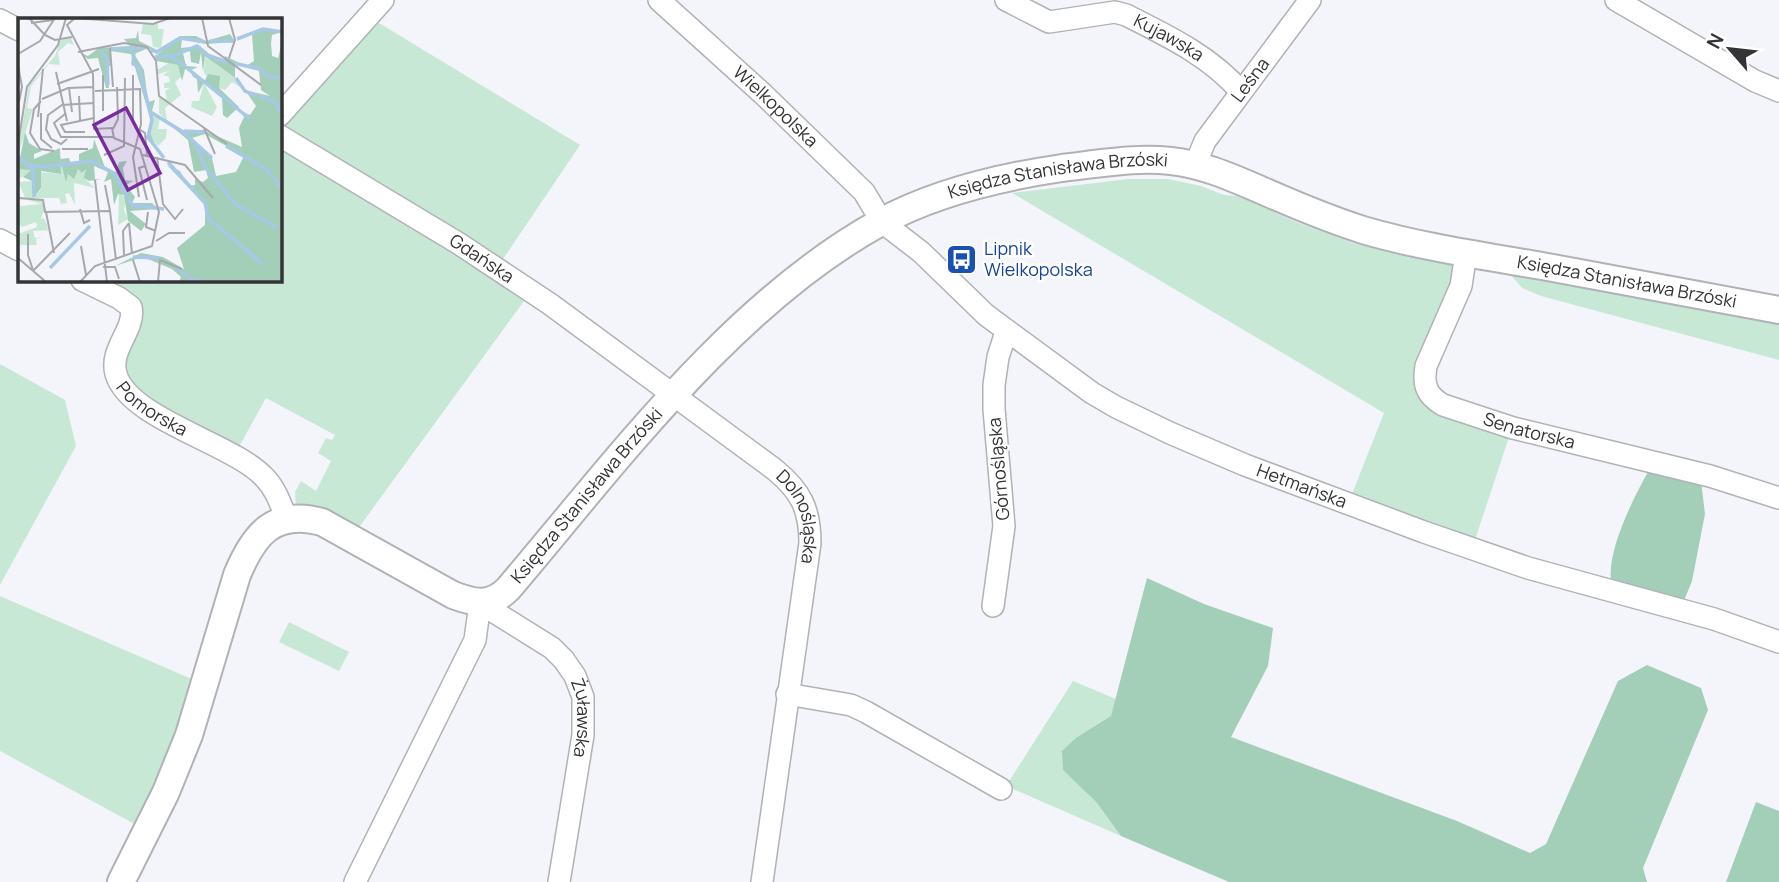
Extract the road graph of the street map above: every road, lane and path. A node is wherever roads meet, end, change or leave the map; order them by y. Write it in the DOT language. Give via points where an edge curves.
graph roads {
  1 [pos="659,0"];
  2 [pos="1006,0"];
  3 [pos="1310,0"];
  4 [pos="1616,0"];
  5 [pos="371,4"];
  6 [pos="0,20"];
  7 [pos="18,29"];
  8 [pos="1241,92"];
  9 [pos="1779,92"];
  10 [pos="282,113"];
  11 [pos="282,137"];
  12 [pos="1195,165"];
  13 [pos="881,222"];
  14 [pos="0,240"];
  15 [pos="18,249"];
  16 [pos="1466,253"];
  17 [pos="86,282"];
  18 [pos="1779,310"];
  19 [pos="1006,332"];
  20 [pos="673,395"];
  21 [pos="1779,498"];
  22 [pos="287,520"];
  23 [pos="480,603"];
  24 [pos="993,606"];
  25 [pos="1779,642"];
  26 [pos="787,694"];
  27 [pos="1001,789"];
  28 [pos="121,882"];
  29 [pos="355,882"];
  30 [pos="559,882"];
  31 [pos="762,882"];
  1 -- 13 [label="street, Wielkopolska" via="864,192"];
  2 -- 8 [label="street, Kujawska" via="1049,22 1115,12 1126,15 1212,64"];
  3 -- 8 [label="street, Leśna"];
  4 -- 9 [label="street"];
  5 -- 10 [label="street"];
  6 -- 7 [label="street"];
  8 -- 12 [label="street, Leśna" via="1205,141"];
  11 -- 20 [label="street, Gdańska" via="458,243"];
  12 -- 13 [label="street, Księdza Stanisława Brzóski" via="1139,160 1043,171 953,193"];
  12 -- 16 [label="street, Księdza Stanisława Brzóski" via="1366,231"];
  13 -- 19 [label="street, Hetmańska" via="921,252"];
  13 -- 20 [label="street, Księdza Stanisława Brzóski" via="794,281"];
  14 -- 15 [label="street"];
  16 -- 18 [label="street, Księdza Stanisława Brzóski"];
  16 -- 21 [label="street, Senatorska" via="1461,286 1426,366 1424,379 1433,398 1513,428 1710,476"];
  17 -- 22 [label="street, Pomorska" via="131,307 131,321 119,343 116,361 117,377 125,390 158,415 254,468 273,487"];
  19 -- 24 [label="street, Górnośląska" via="994,385 1004,526"];
  19 -- 25 [label="street, Hetmańska" via="1116,407 1245,465 1528,568 1714,619"];
  20 -- 23 [label="street, Księdza Stanisława Brzóski" via="508,589 495,600"];
  20 -- 26 [label="street, Dolnośląska" via="791,483 807,513 810,543"];
  22 -- 23 [label="street" via="322,522 453,595"];
  22 -- 28 [label="street" via="263,531 247,552 189,735"];
  23 -- 29 [label="street" via="475,640"];
  23 -- 30 [label="street, Żuławska" via="552,648 575,676 583,697 583,735"];
  26 -- 27 [label="street" via="851,705"];
  26 -- 31 [label="street, Dolnośląska"];
}
